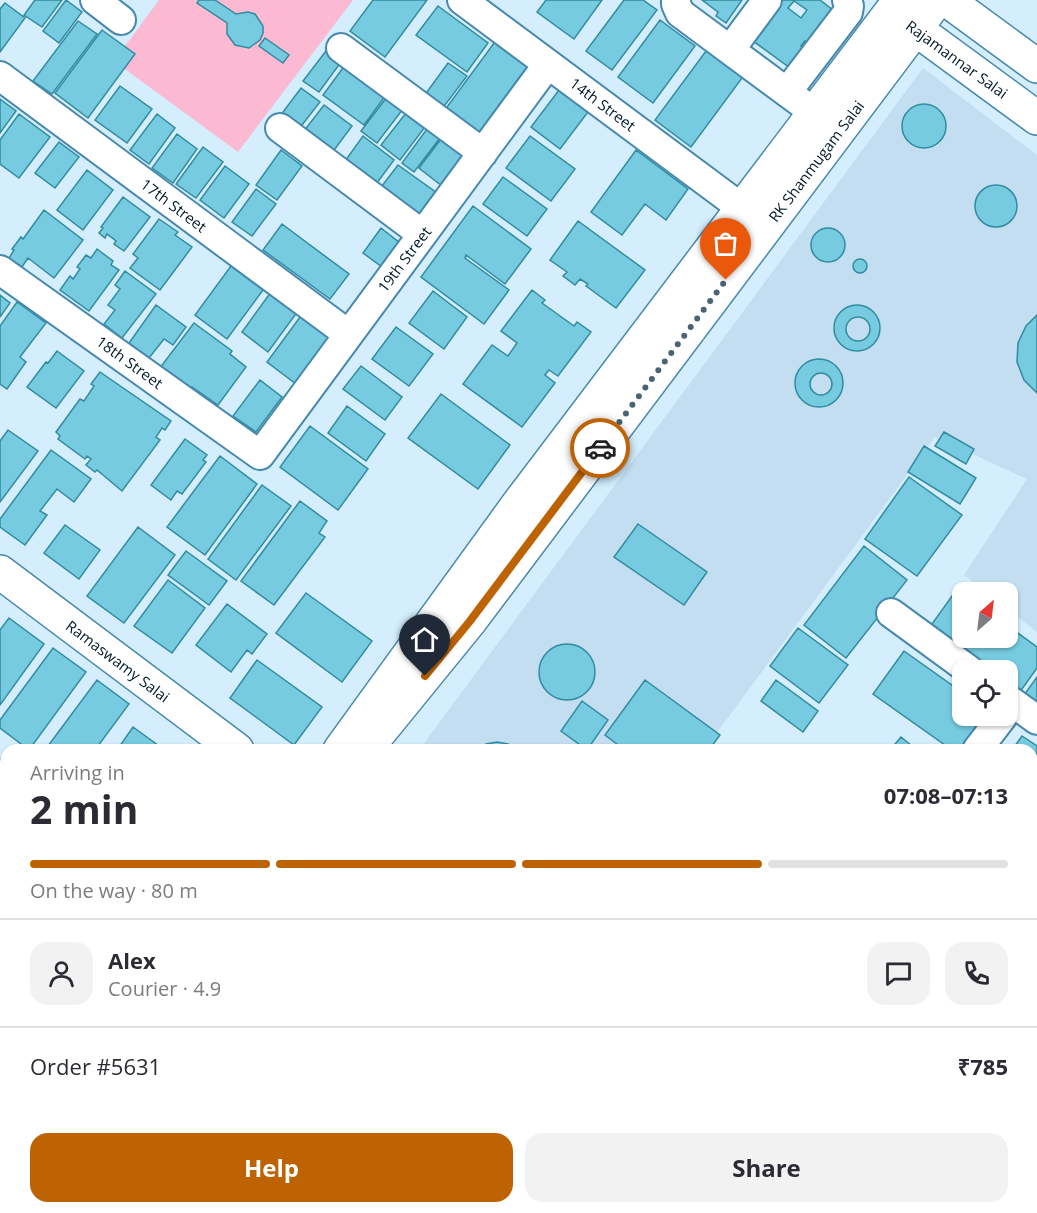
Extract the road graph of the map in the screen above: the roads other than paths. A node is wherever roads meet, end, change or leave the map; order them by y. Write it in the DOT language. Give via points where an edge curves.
graph roads {
  1 [pos="95,0"];
  2 [pos="462,0"];
  3 [pos="676,0"];
  4 [pos="767,0"];
  5 [pos="847,0"];
  6 [pos="937,0"];
  7 [pos="947,0"];
  8 [pos="896,10"];
  9 [pos="121,20"];
  10 [pos="341,48"];
  11 [pos="729,50"];
  12 [pos="548,64"];
  13 [pos="1037,66"];
  14 [pos="0,76"];
  15 [pos="787,92"];
  16 [pos="815,113"];
  17 [pos="1037,118"];
  18 [pos="280,128"];
  19 [pos="483,153"];
  20 [pos="743,209"];
  21 [pos="422,234"];
  22 [pos="0,270"];
  23 [pos="348,334"];
  24 [pos="591,434"];
  25 [pos="260,455"];
  26 [pos="0,572"];
  27 [pos="891,614"];
  28 [pos="955,660"];
  29 [pos="1018,711"];
  30 [pos="1037,720"];
  31 [pos="994,726"];
  32 [pos="229,744"];
  33 [pos="344,744"];
  34 [pos="370,744"];
  35 [pos="981,744"];
  1 -- 9 [label="street"];
  2 -- 12 [label="street, 14th Street"];
  3 -- 11 [label="street" via="680,13"];
  4 -- 11 [label="street"];
  5 -- 15 [label="street" via="848,12"];
  6 -- 8 [label="street, RK Shanmugam Salai"];
  7 -- 13 [label="street"];
  8 -- 16 [label="street"];
  8 -- 17 [label="street, Rajamannar Salai"];
  8 -- 24 [label="street, RK Shanmugam Salai"];
  10 -- 19 [label="street"];
  11 -- 15 [label="street"];
  12 -- 19 [label="street, 19th Street"];
  12 -- 20 [label="street, 14th Street"];
  14 -- 23 [label="street, 17th Street"];
  15 -- 16 [label="street"];
  16 -- 20 [label="street"];
  18 -- 21 [label="street"];
  19 -- 21 [label="street, 19th Street"];
  20 -- 24 [label="street"];
  21 -- 23 [label="street, 19th Street"];
  22 -- 25 [label="street, 18th Street"];
  23 -- 25 [label="street, 19th Street"];
  24 -- 33 [label="street" via="519,503"];
  24 -- 34 [label="street, RK Shanmugam Salai" via="470,621"];
  26 -- 32 [label="street, Ramaswamy Salai"];
  27 -- 28 [label="street"];
  29 -- 30 [label="street"];
  31 -- 35 [label="street"];
}
